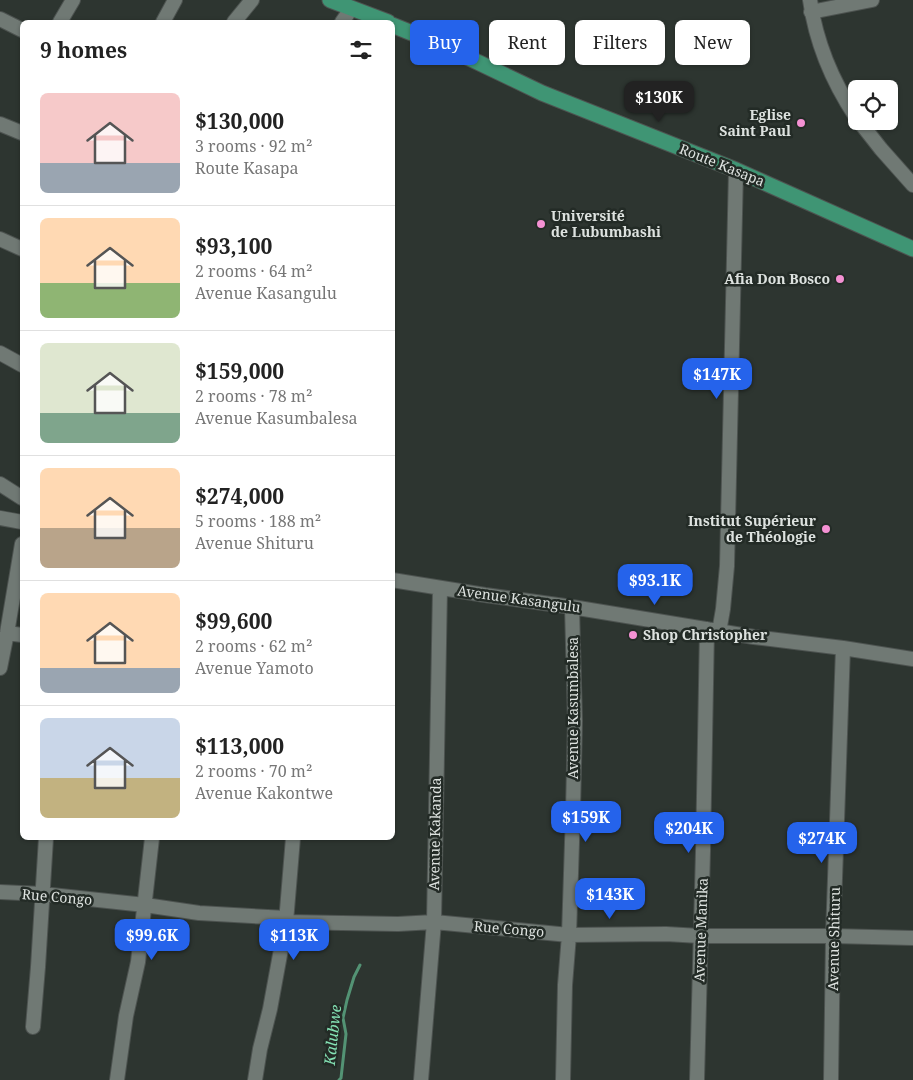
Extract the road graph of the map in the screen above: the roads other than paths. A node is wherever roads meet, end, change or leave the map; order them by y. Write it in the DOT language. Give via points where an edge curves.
graph roads {
  1 [pos="73,0"];
  2 [pos="175,0"];
  3 [pos="252,0"];
  4 [pos="330,0"];
  5 [pos="872,0"];
  6 [pos="811,6"];
  7 [pos="351,9"];
  8 [pos="0,20"];
  9 [pos="61,20"];
  10 [pos="164,20"];
  11 [pos="236,20"];
  12 [pos="343,20"];
  13 [pos="382,20"];
  14 [pos="395,25"];
  15 [pos="20,29"];
  16 [pos="848,105"];
  17 [pos="0,124"];
  18 [pos="866,130"];
  19 [pos="20,132"];
  20 [pos="736,170"];
  21 [pos="913,185"];
  22 [pos="0,239"];
  23 [pos="20,248"];
  24 [pos="913,249"];
  25 [pos="0,353"];
  26 [pos="20,364"];
  27 [pos="0,484"];
  28 [pos="20,497"];
  29 [pos="0,518"];
  30 [pos="20,522"];
  31 [pos="20,556"];
  32 [pos="395,580"];
  33 [pos="440,588"];
  34 [pos="572,606"];
  35 [pos="713,631"];
  36 [pos="7,633"];
  37 [pos="20,635"];
  38 [pos="843,648"];
  39 [pos="913,659"];
  40 [pos="0,668"];
  41 [pos="46,840"];
  42 [pos="152,840"];
  43 [pos="293,840"];
  44 [pos="0,892"];
  45 [pos="42,894"];
  46 [pos="144,905"];
  47 [pos="286,920"];
  48 [pos="434,922"];
  49 [pos="568,935"];
  50 [pos="700,936"];
  51 [pos="833,936"];
  52 [pos="913,938"];
  53 [pos="33,1027"];
  54 [pos="116,1080"];
  55 [pos="255,1080"];
  56 [pos="421,1080"];
  57 [pos="563,1080"];
  58 [pos="696,1080"];
  59 [pos="831,1080"];
  1 -- 9 [label="street"];
  2 -- 10 [label="street"];
  3 -- 11 [label="street"];
  4 -- 7 [label="main road"];
  5 -- 6 [label="street"];
  6 -- 16 [label="street" via="820,45"];
  7 -- 12 [label="street"];
  7 -- 13 [label="main road"];
  8 -- 15 [label="street"];
  14 -- 20 [label="main road, Route Kasapa" via="542,93"];
  17 -- 19 [label="street"];
  18 -- 21 [label="street"];
  20 -- 24 [label="main road, Route Kasapa"];
  20 -- 35 [label="street, Avenue Manika" via="727,566 723,609"];
  22 -- 23 [label="street"];
  25 -- 26 [label="street"];
  27 -- 28 [label="street"];
  29 -- 30 [label="street"];
  31 -- 36 [label="street"];
  32 -- 33 [label="street, Avenue Kasangulu"];
  33 -- 34 [label="street, Avenue Kasangulu"];
  33 -- 48 [label="street, Avenue Kakanda"];
  34 -- 35 [label="street, Avenue Kasangulu"];
  34 -- 49 [label="street, Avenue Kasumbalesa" via="575,721"];
  35 -- 38 [label="street, Avenue Kasangulu"];
  35 -- 50 [label="street, Avenue Manika"];
  36 -- 37 [label="street"];
  36 -- 40 [label="street"];
  38 -- 39 [label="street, Avenue Kasangulu"];
  38 -- 51 [label="street, Avenue Shituru"];
  41 -- 45 [label="street"];
  42 -- 46 [label="street"];
  43 -- 47 [label="street"];
  44 -- 45 [label="street, Rue Congo"];
  45 -- 46 [label="street, Rue Congo"];
  45 -- 53 [label="street"];
  46 -- 47 [label="street, Rue Congo"];
  46 -- 54 [label="street" via="138,962"];
  47 -- 48 [label="street, Rue Congo"];
  47 -- 55 [label="street"];
  48 -- 49 [label="street, Rue Congo"];
  48 -- 56 [label="street, Avenue Kakanda"];
  49 -- 50 [label="street, Rue Congo"];
  49 -- 57 [label="street, Avenue Kasumbalesa"];
  50 -- 51 [label="street, Rue Congo"];
  50 -- 58 [label="street, Avenue Manika"];
  51 -- 52 [label="street, Rue Congo"];
  51 -- 59 [label="street, Avenue Shituru"];
}
